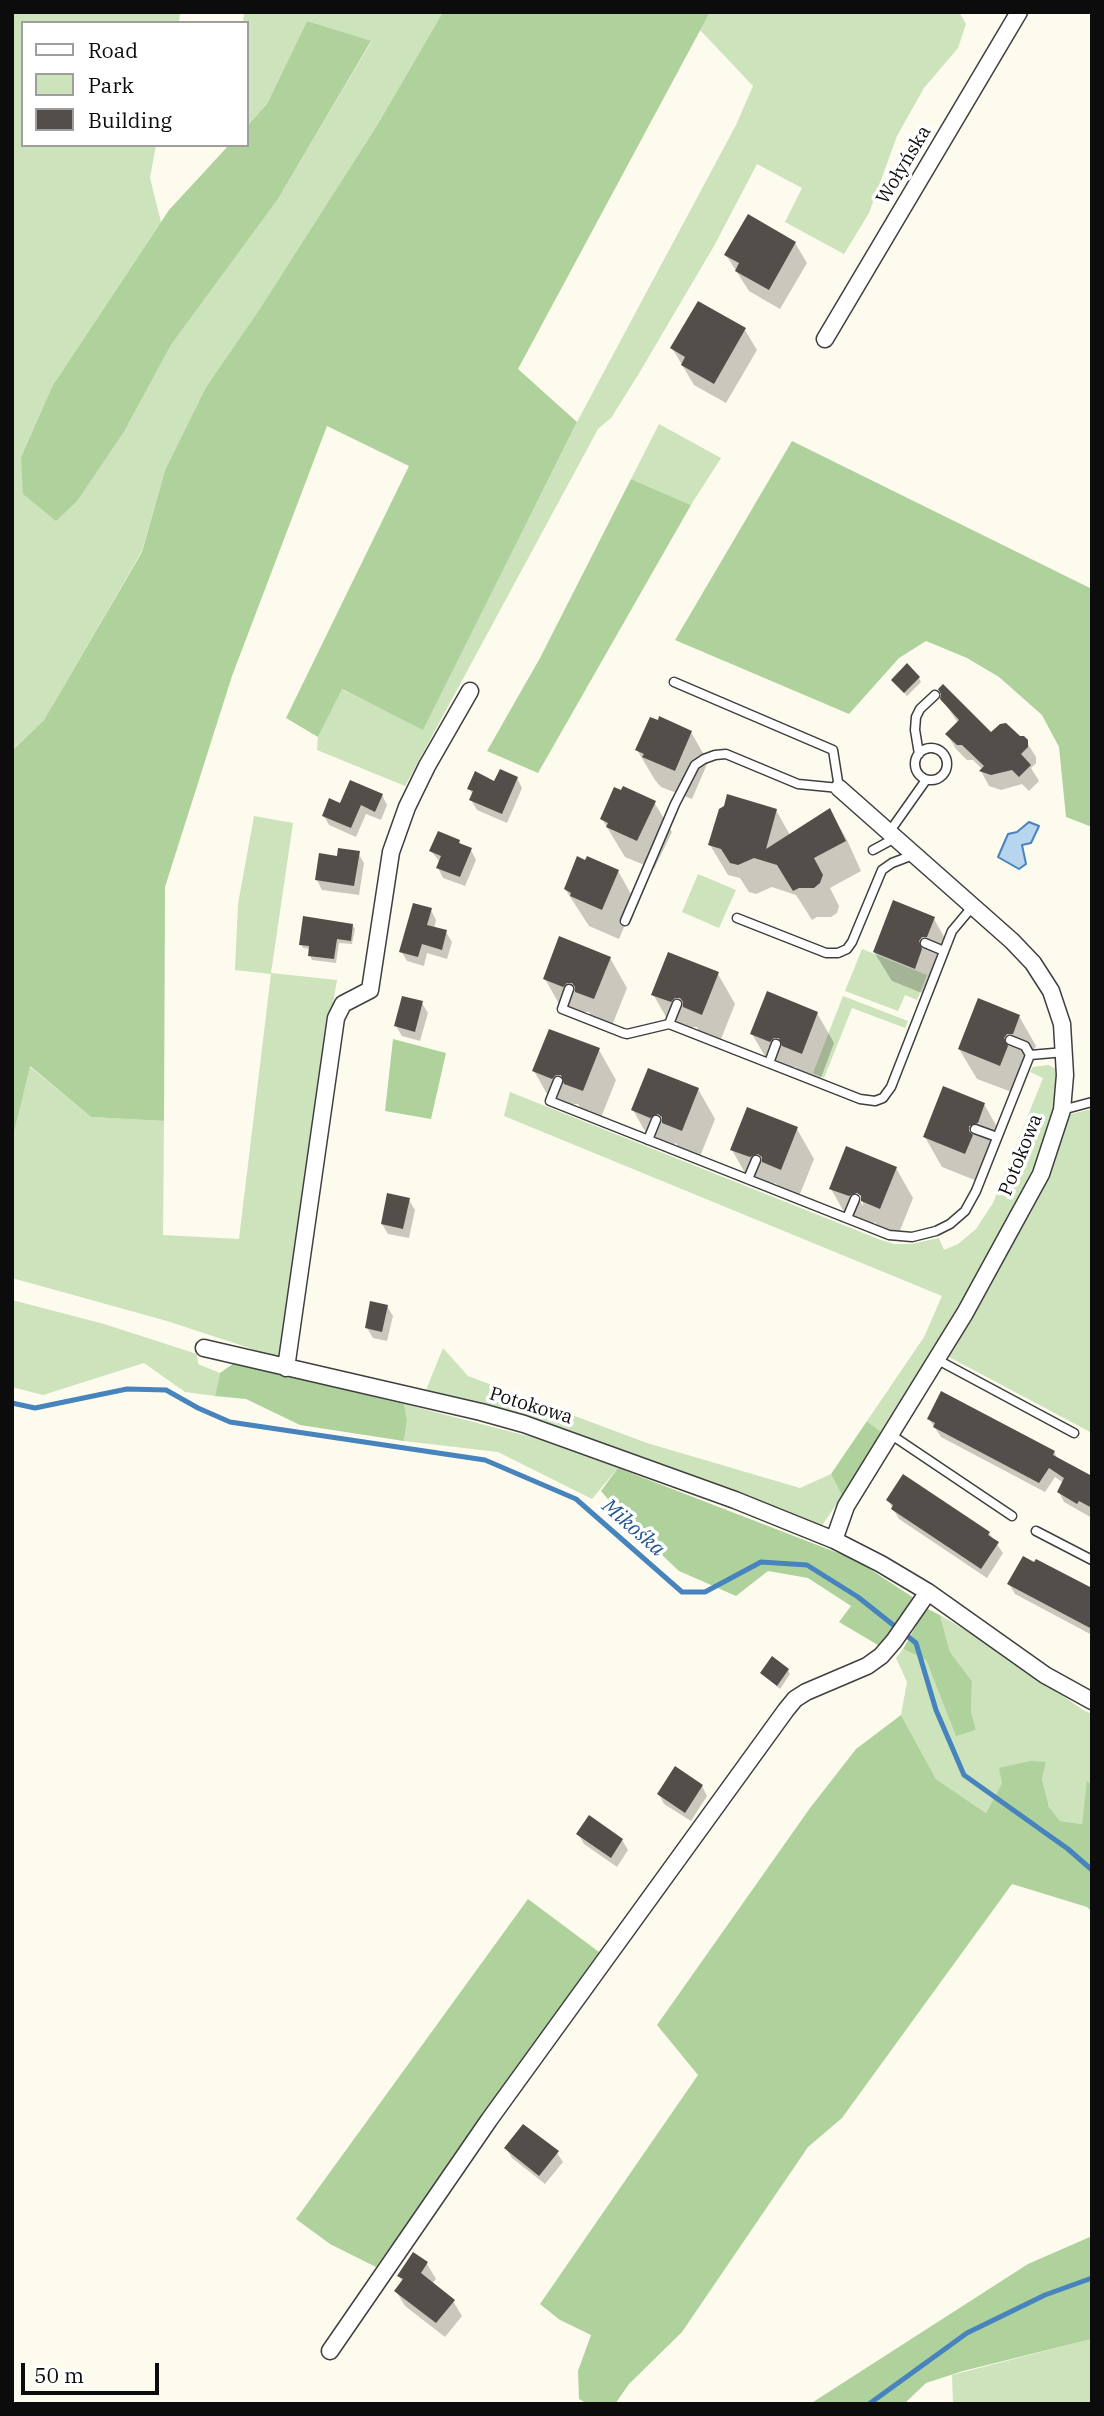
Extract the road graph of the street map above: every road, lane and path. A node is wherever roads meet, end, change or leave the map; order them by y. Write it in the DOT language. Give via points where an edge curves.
graph roads {
  1 [pos="1019,12"];
  2 [pos="825,339"];
  3 [pos="674,682"];
  4 [pos="470,691"];
  5 [pos="934,695"];
  6 [pos="919,754"];
  7 [pos="926,780"];
  8 [pos="839,788"];
  9 [pos="893,834"];
  10 [pos="873,850"];
  11 [pos="916,854"];
  12 [pos="973,906"];
  13 [pos="737,918"];
  14 [pos="625,921"];
  15 [pos="925,943"];
  16 [pos="944,951"];
  17 [pos="569,989"];
  18 [pos="677,1004"];
  19 [pos="669,1024"];
  20 [pos="1010,1040"];
  21 [pos="776,1044"];
  22 [pos="1065,1052"];
  23 [pos="1030,1055"];
  24 [pos="769,1063"];
  25 [pos="558,1081"];
  26 [pos="1092,1102"];
  27 [pos="1062,1110"];
  28 [pos="656,1120"];
  29 [pos="975,1129"];
  30 [pos="998,1137"];
  31 [pos="648,1139"];
  32 [pos="756,1160"];
  33 [pos="748,1179"];
  34 [pos="855,1199"];
  35 [pos="847,1218"];
  36 [pos="204,1348"];
  37 [pos="936,1359"];
  38 [pos="286,1368"];
  39 [pos="1074,1433"];
  40 [pos="890,1434"];
  41 [pos="1012,1516"];
  42 [pos="1036,1531"];
  43 [pos="834,1540"];
  44 [pos="1092,1560"];
  45 [pos="928,1592"];
  46 [pos="1092,1701"];
  47 [pos="330,2351"];
  1 -- 2 [label="street, Wołyńska"];
  3 -- 8 [label="lane" via="833,750"];
  4 -- 38 [label="street" via="427,766 391,852 370,990 343,1004 336,1018"];
  5 -- 6 [label="lane" via="916,717"];
  6 -- 7 [label="lane" via="915,766"];
  6 -- 7 [label="lane" via="930,748 946,757 943,775"];
  7 -- 9 [label="lane"];
  8 -- 9 [label="street, Potokowa"];
  8 -- 14 [label="lane" via="798,784 726,754 704,759 695,765 675,804"];
  9 -- 10 [label="lane"];
  9 -- 11 [label="street, Potokowa"];
  11 -- 12 [label="street, Potokowa"];
  11 -- 13 [label="lane" via="882,870 852,942 838,953 826,953"];
  12 -- 16 [label="lane" via="954,929"];
  12 -- 22 [label="street, Potokowa" via="1012,940 1051,991"];
  15 -- 16 [label="lane"];
  16 -- 24 [label="lane" via="883,1098 860,1099"];
  17 -- 19 [label="lane" via="562,1009 623,1033"];
  18 -- 19 [label="lane"];
  19 -- 24 [label="lane"];
  20 -- 23 [label="lane" via="1025,1046"];
  21 -- 24 [label="lane"];
  22 -- 23 [label="lane"];
  22 -- 27 [label="street, Potokowa"];
  23 -- 30 [label="lane"];
  25 -- 31 [label="lane" via="550,1101"];
  26 -- 27 [label="lane"];
  27 -- 37 [label="street, Potokowa" via="1041,1174"];
  28 -- 31 [label="lane"];
  29 -- 30 [label="lane"];
  30 -- 35 [label="lane" via="965,1211 943,1227 924,1236 902,1237"];
  31 -- 33 [label="lane"];
  32 -- 33 [label="lane"];
  33 -- 35 [label="lane"];
  34 -- 35 [label="lane"];
  36 -- 38 [label="street, Potokowa"];
  37 -- 39 [label="lane"];
  37 -- 40 [label="street, Potokowa"];
  38 -- 43 [label="street, Potokowa" via="524,1424"];
  40 -- 41 [label="lane"];
  40 -- 43 [label="street, Potokowa" via="846,1506"];
  42 -- 44 [label="lane"];
  43 -- 45 [label="street, Potokowa"];
  45 -- 46 [label="street, Potokowa" via="1045,1675"];
  45 -- 47 [label="street" via="881,1656 806,1692 786,1710 489,2120"];
}
